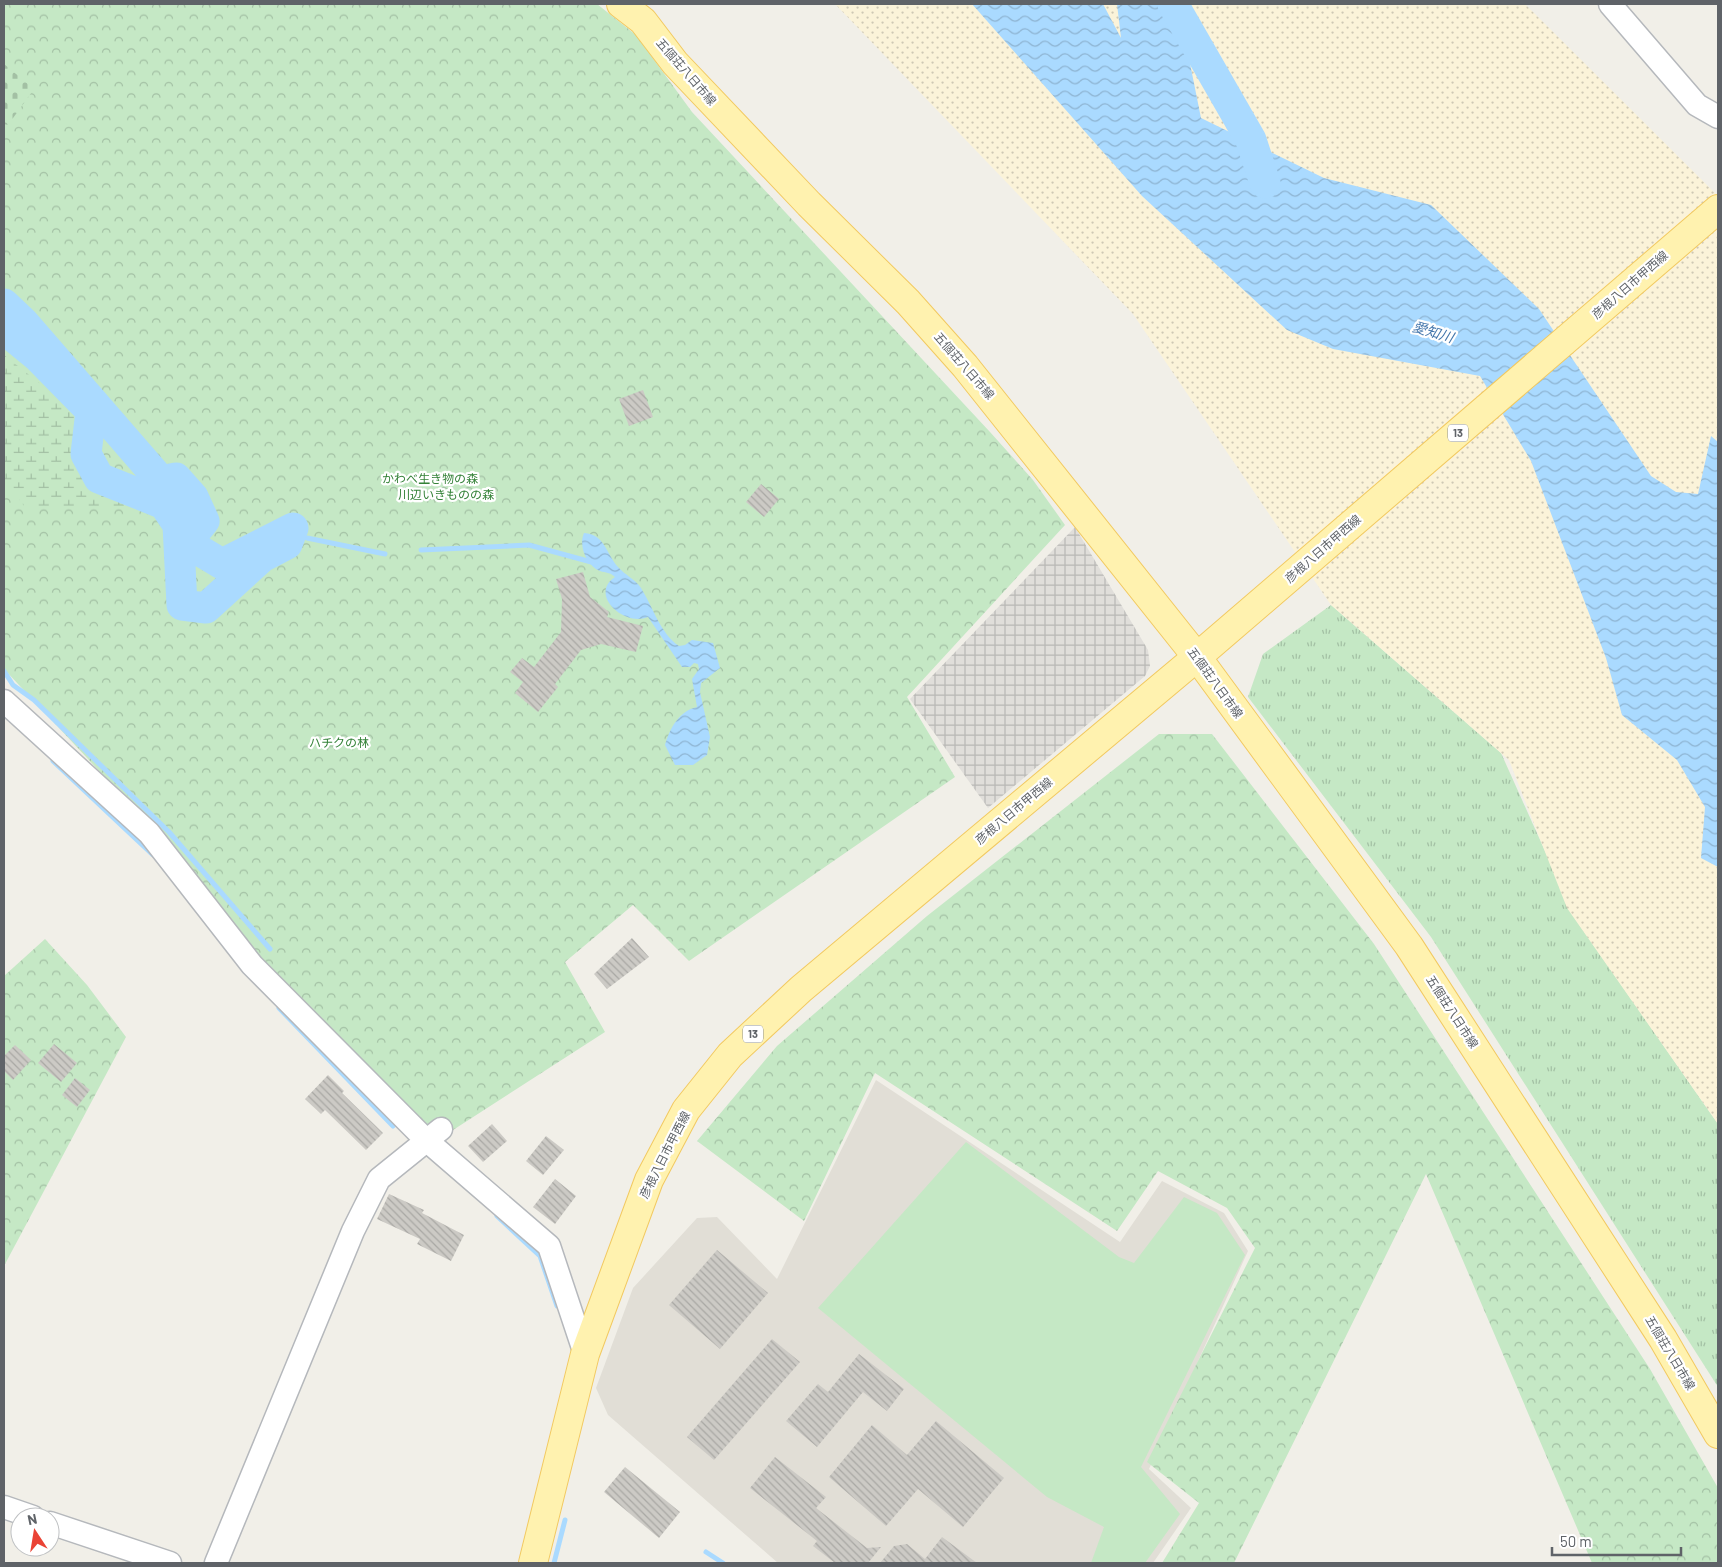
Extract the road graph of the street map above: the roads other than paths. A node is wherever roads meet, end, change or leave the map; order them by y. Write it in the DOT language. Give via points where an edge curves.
graph roads {
  1 [pos="622,4"];
  2 [pos="1610,4"];
  3 [pos="1718,117"];
  4 [pos="1718,209"];
  5 [pos="1197,658"];
  6 [pos="4,701"];
  7 [pos="434,1134"];
  8 [pos="585,1354"];
  9 [pos="1718,1434"];
  10 [pos="60,1526"];
  11 [pos="170,1563"];
  12 [pos="216,1563"];
  13 [pos="533,1563"];
  1 -- 5 [label="main road, 五個荘八日市線" via="643,21 675,63 908,302 965,366"];
  2 -- 3 [label="street" via="1697,104"];
  4 -- 5 [label="main road, 彦根八日市甲西線 / 13"];
  5 -- 8 [label="main road, 彦根八日市甲西線 / 13" via="801,989 730,1056 686,1110 649,1180"];
  5 -- 9 [label="main road, 五個荘八日市線" via="1409,946 1663,1339"];
  6 -- 7 [label="street" via="148,833 252,965"];
  7 -- 8 [label="street" via="549,1246"];
  7 -- 12 [label="street" via="379,1179 353,1230"];
  8 -- 13 [label="main road, 彦根八日市甲西線 / 13"];
  10 -- 11 [label="street"];
}
